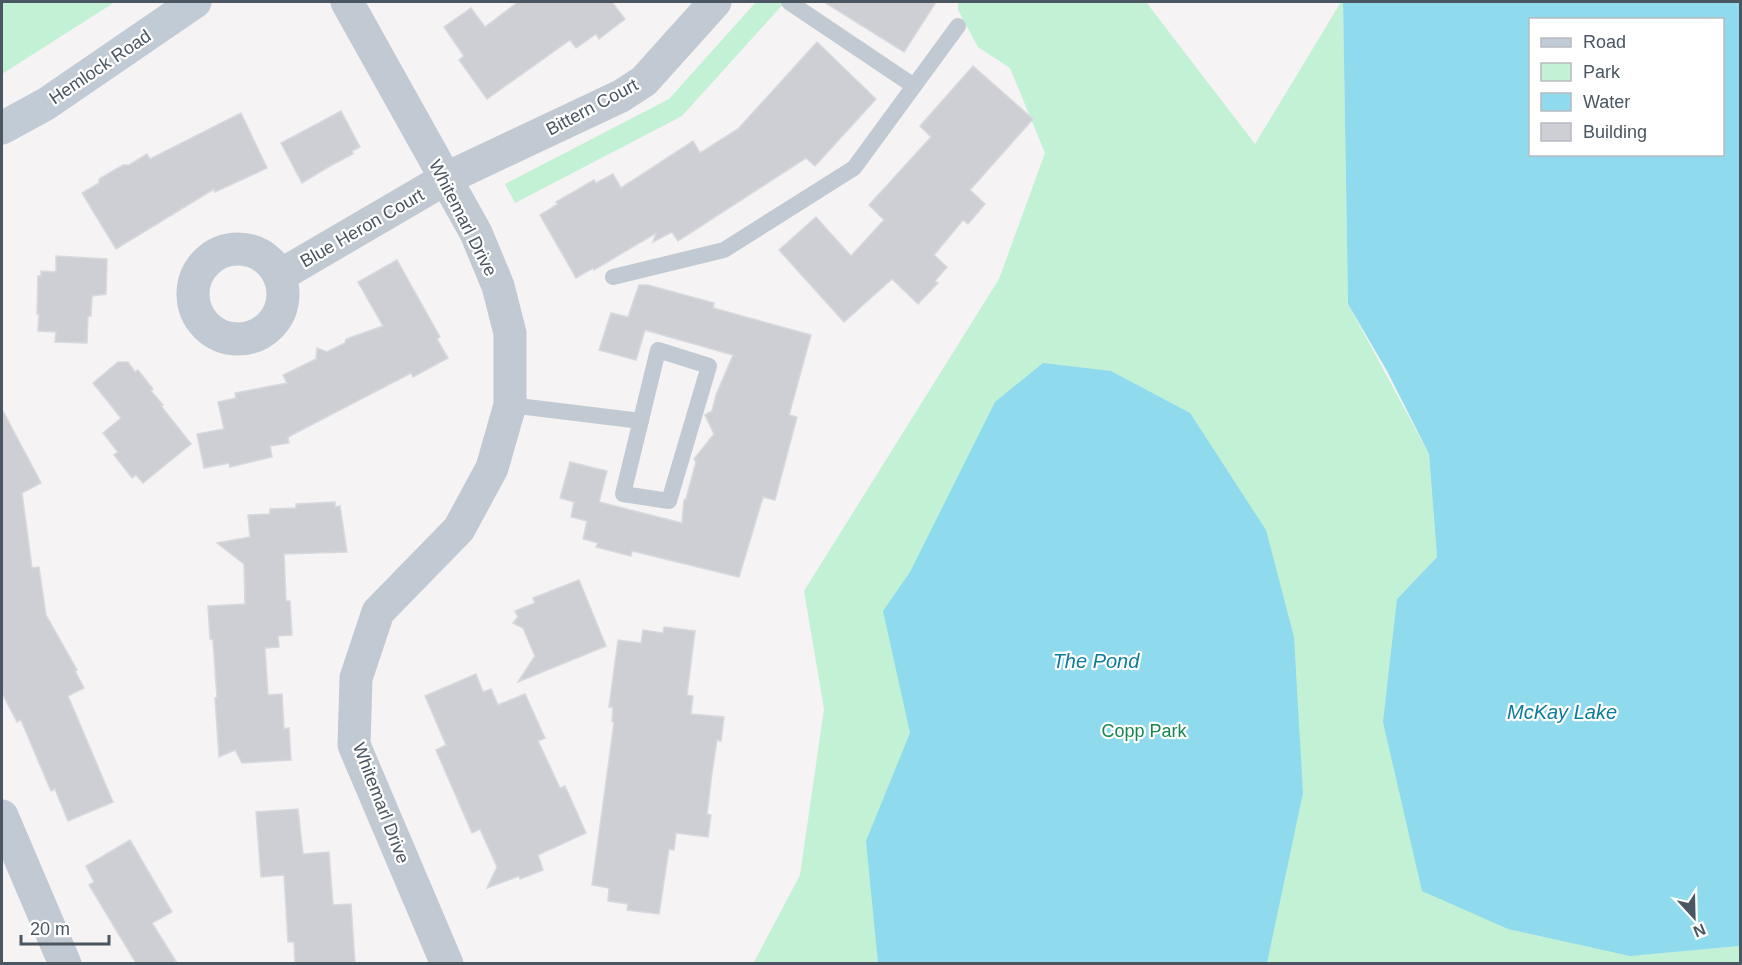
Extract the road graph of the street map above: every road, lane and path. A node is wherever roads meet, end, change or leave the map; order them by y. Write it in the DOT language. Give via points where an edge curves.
graph roads {
  1 [pos="195,2"];
  2 [pos="347,2"];
  3 [pos="715,2"];
  4 [pos="789,2"];
  5 [pos="958,26"];
  6 [pos="914,86"];
  7 [pos="2,128"];
  8 [pos="445,179"];
  9 [pos="279,276"];
  10 [pos="613,277"];
  11 [pos="510,405"];
  12 [pos="641,421"];
  13 [pos="2,816"];
  14 [pos="65,963"];
  15 [pos="447,963"];
  1 -- 7 [label="main road, Hemlock Road" via="46,104"];
  2 -- 8 [label="street, Whitemarl Drive"];
  3 -- 8 [label="street, Bittern Court" via="651,73 621,96"];
  4 -- 6 [label="lane"];
  5 -- 6 [label="lane"];
  6 -- 10 [label="lane" via="854,168 724,250"];
  8 -- 9 [label="street, Blue Heron Court"];
  8 -- 11 [label="street, Whitemarl Drive" via="476,233 498,286 510,333"];
  11 -- 12 [label="lane"];
  11 -- 15 [label="street, Whitemarl Drive" via="492,468 459,529 378,612 356,678 354,745"];
  12 -- 12 [label="lane" via="622,494 669,501 709,366 658,350"];
  13 -- 14 [label="street"];
}
